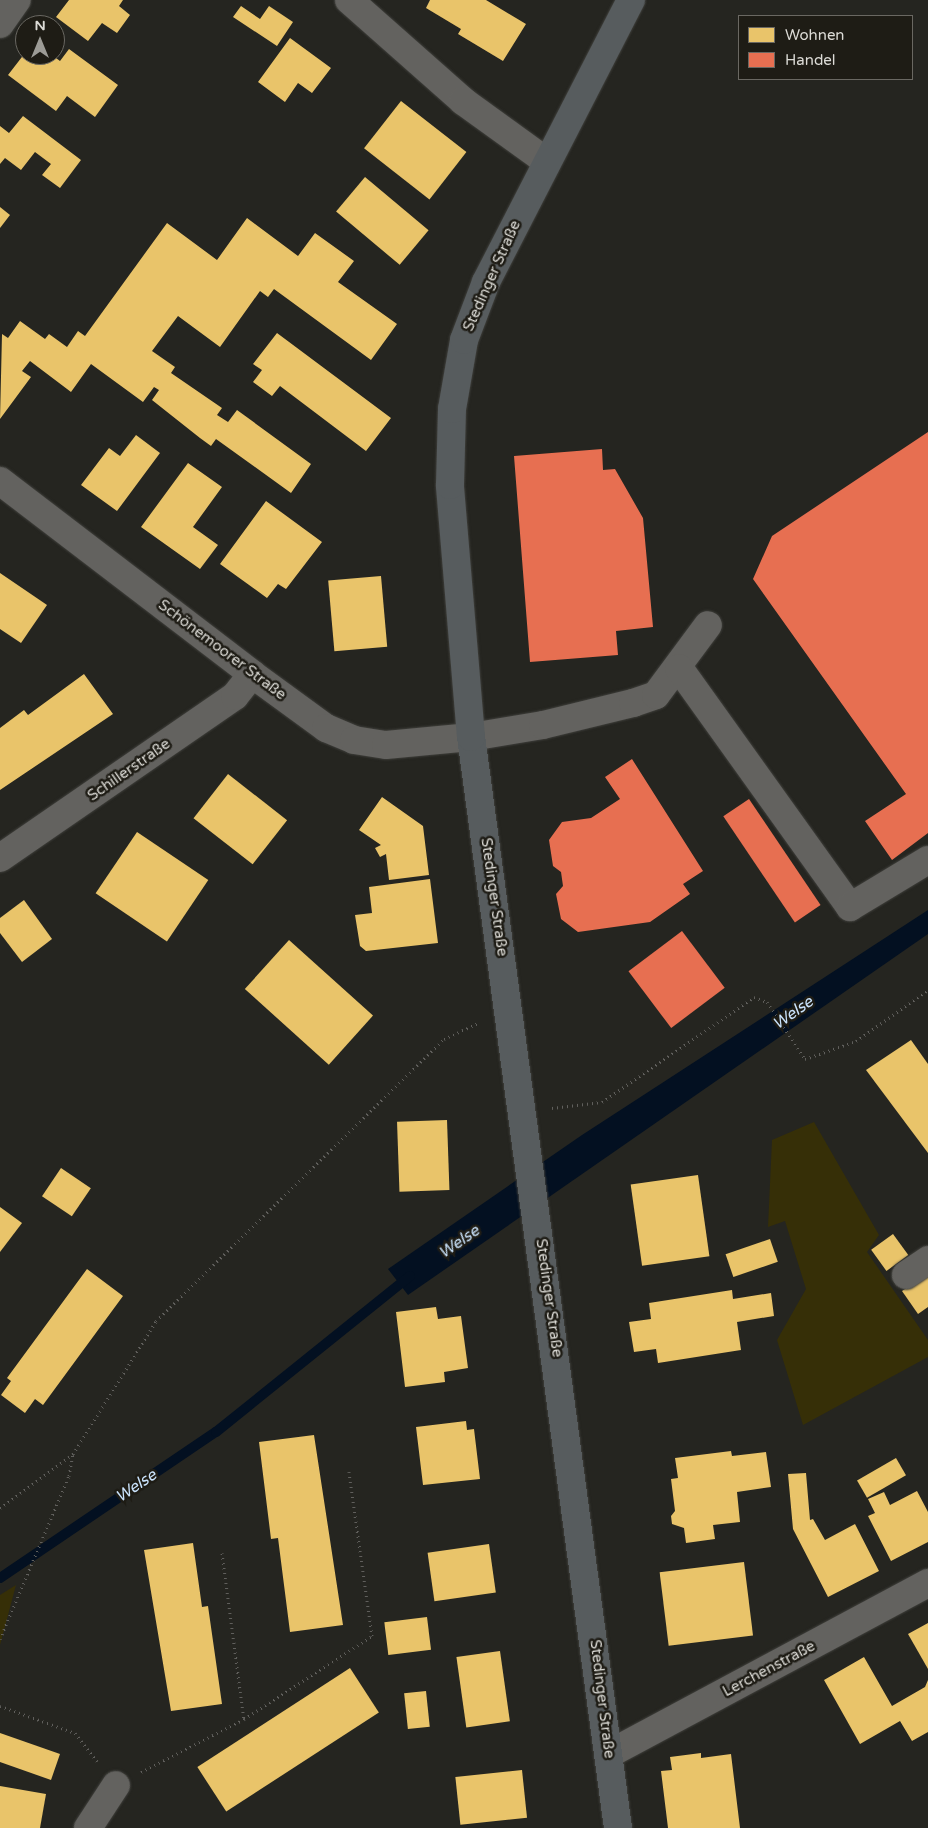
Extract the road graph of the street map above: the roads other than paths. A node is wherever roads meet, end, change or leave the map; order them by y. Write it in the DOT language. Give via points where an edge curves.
graph roads {
  1 [pos="17,0"];
  2 [pos="349,0"];
  3 [pos="632,0"];
  4 [pos="0,24"];
  5 [pos="546,161"];
  6 [pos="0,481"];
  7 [pos="708,625"];
  8 [pos="679,668"];
  9 [pos="252,674"];
  10 [pos="472,737"];
  11 [pos="0,858"];
  12 [pos="928,860"];
  13 [pos="928,1260"];
  14 [pos="906,1275"];
  15 [pos="928,1583"];
  16 [pos="609,1754"];
  17 [pos="116,1785"];
  18 [pos="88,1828"];
  19 [pos="618,1828"];
  1 -- 4 [label="street"];
  2 -- 5 [label="street" via="463,100"];
  3 -- 5 [label="main road, Stedinger Straße"];
  5 -- 10 [label="main road, Stedinger Straße" via="467,331 452,409 450,485"];
  6 -- 9 [label="street, Schönemoorer Straße"];
  7 -- 8 [label="street, Schönemoorer Straße"];
  8 -- 10 [label="street, Schönemoorer Straße" via="656,695 542,725"];
  8 -- 12 [label="street" via="850,908"];
  9 -- 10 [label="street, Schönemoorer Straße" via="326,728 354,740 386,745"];
  9 -- 11 [label="street, Schillerstraße" via="235,696"];
  10 -- 16 [label="main road, Stedinger Straße"];
  13 -- 14 [label="street"];
  15 -- 16 [label="street, Lerchenstraße"];
  16 -- 19 [label="main road, Stedinger Straße"];
  17 -- 18 [label="street"];
}
